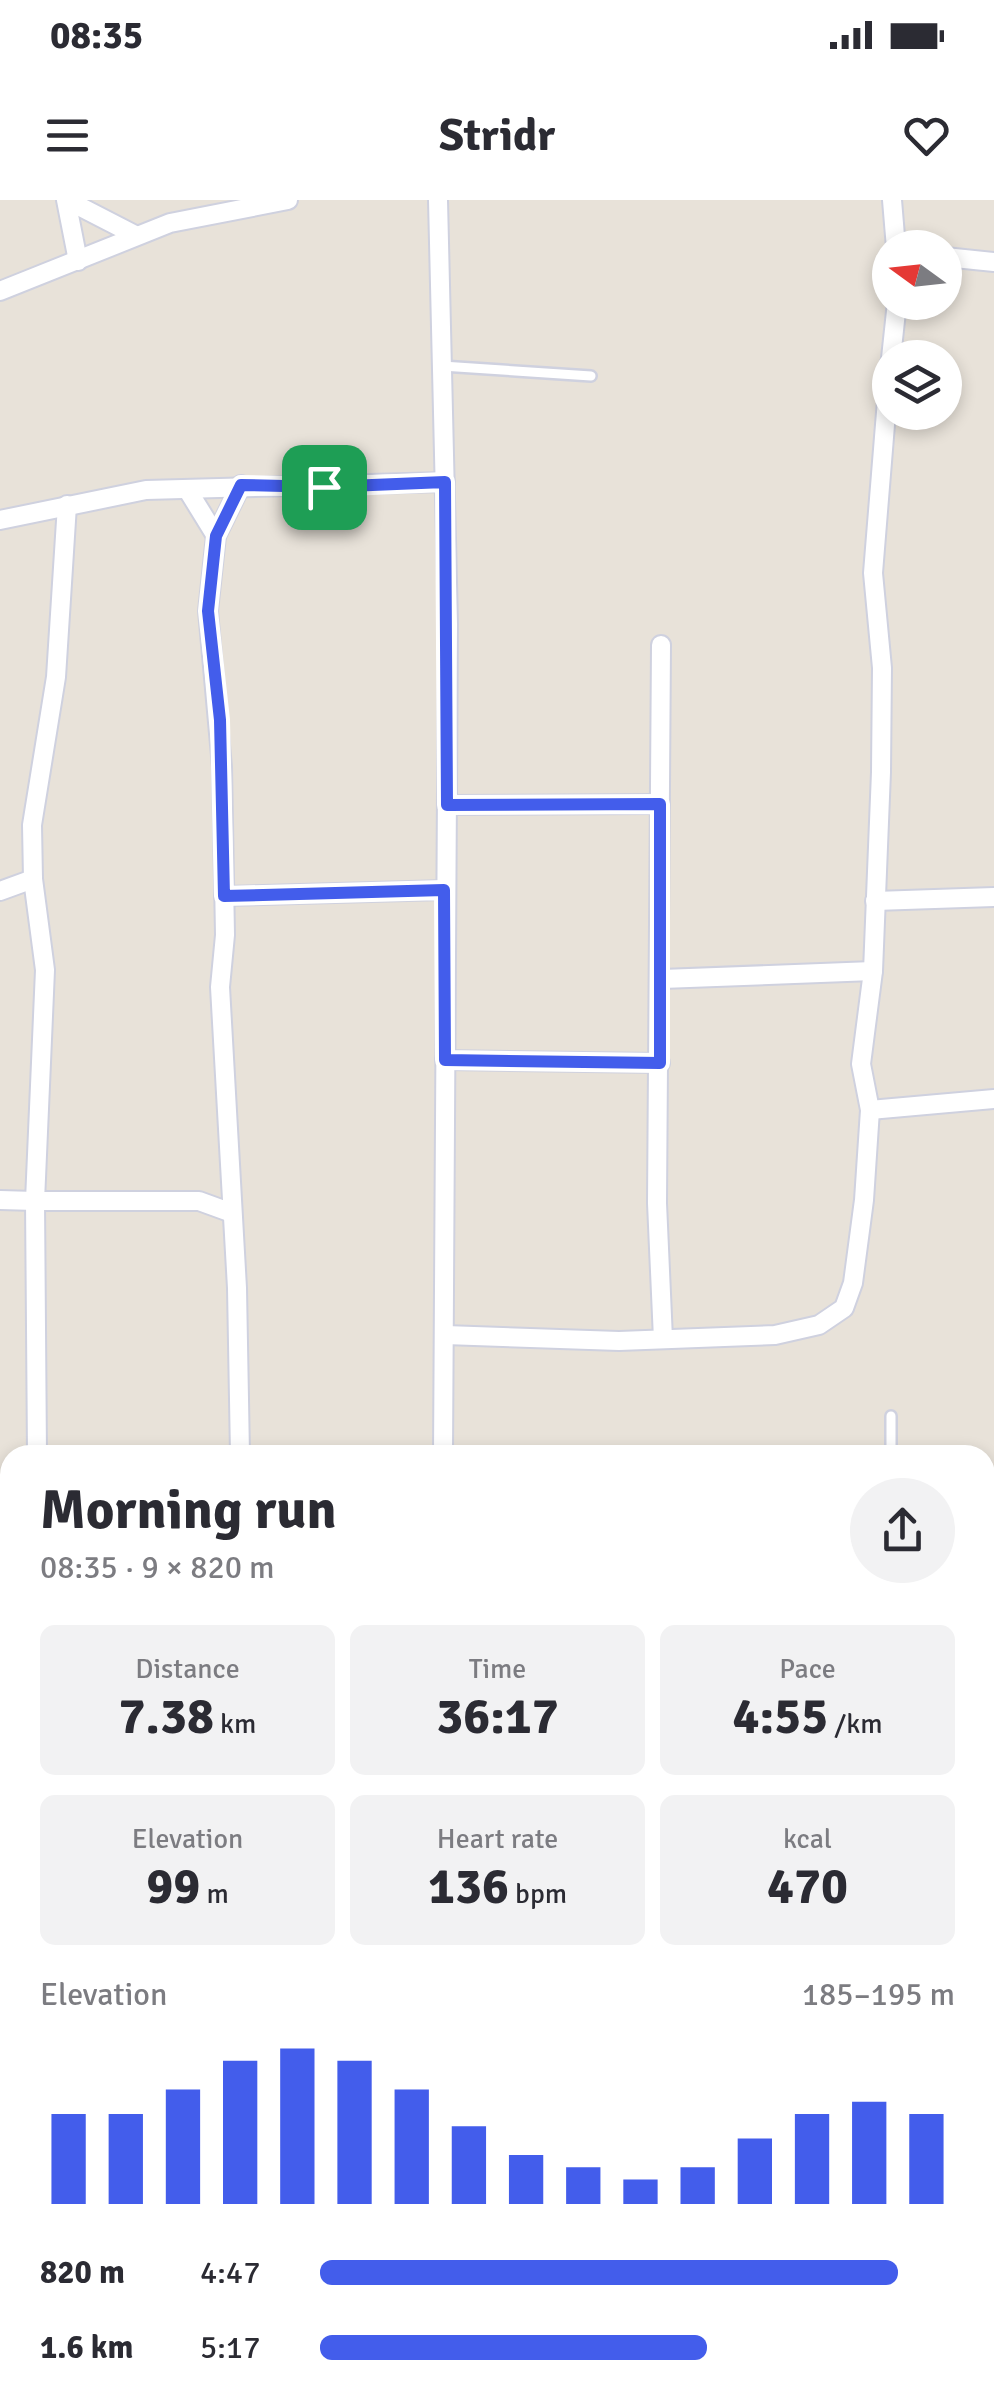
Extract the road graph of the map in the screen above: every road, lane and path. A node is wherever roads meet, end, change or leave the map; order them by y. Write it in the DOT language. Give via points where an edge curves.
graph roads {
  1 [pos="67,200"];
  2 [pos="288,200"];
  3 [pos="438,200"];
  4 [pos="892,200"];
  5 [pos="894,230"];
  6 [pos="135,235"];
  7 [pos="962,259"];
  8 [pos="78,261"];
  9 [pos="994,262"];
  10 [pos="0,291"];
  11 [pos="442,366"];
  12 [pos="591,376"];
  13 [pos="885,430"];
  14 [pos="445,482"];
  15 [pos="241,485"];
  16 [pos="187,489"];
  17 [pos="68,504"];
  18 [pos="0,520"];
  19 [pos="216,536"];
  20 [pos="661,645"];
  21 [pos="660,804"];
  22 [pos="447,805"];
  23 [pos="33,878"];
  24 [pos="0,890"];
  25 [pos="444,890"];
  26 [pos="224,896"];
  27 [pos="994,897"];
  28 [pos="875,902"];
  29 [pos="873,971"];
  30 [pos="662,979"];
  31 [pos="445,1060"];
  32 [pos="660,1063"];
  33 [pos="994,1098"];
  34 [pos="870,1110"];
  35 [pos="230,1180"];
  36 [pos="0,1200"];
  37 [pos="35,1201"];
  38 [pos="199,1201"];
  39 [pos="232,1213"];
  40 [pos="445,1335"];
  41 [pos="663,1339"];
  42 [pos="891,1416"];
  43 [pos="37,1445"];
  44 [pos="240,1445"];
  45 [pos="443,1445"];
  46 [pos="892,1445"];
  1 -- 6 [label="street"];
  1 -- 8 [label="street"];
  2 -- 6 [label="street"];
  3 -- 11 [label="street"];
  4 -- 5 [label="street"];
  6 -- 8 [label="street"];
  7 -- 9 [label="street"];
  8 -- 10 [label="street"];
  11 -- 12 [label="lane"];
  11 -- 14 [label="street"];
  13 -- 28 [label="street" via="874,574 882,668"];
  14 -- 15 [label="street"];
  14 -- 22 [label="street"];
  15 -- 16 [label="street"];
  15 -- 19 [label="street"];
  16 -- 17 [label="street"];
  16 -- 19 [label="street"];
  17 -- 18 [label="street"];
  17 -- 23 [label="street" via="56,677 32,824"];
  19 -- 26 [label="street" via="208,611 220,720"];
  20 -- 21 [label="street"];
  21 -- 22 [label="street"];
  21 -- 30 [label="street"];
  22 -- 25 [label="street"];
  23 -- 24 [label="street"];
  23 -- 37 [label="street" via="44,970"];
  25 -- 26 [label="street"];
  25 -- 31 [label="street"];
  26 -- 35 [label="street" via="220,988"];
  27 -- 28 [label="street"];
  28 -- 29 [label="street"];
  29 -- 30 [label="street"];
  29 -- 34 [label="street" via="862,1064"];
  30 -- 32 [label="street"];
  31 -- 32 [label="street"];
  31 -- 40 [label="street"];
  32 -- 41 [label="street"];
  33 -- 34 [label="street"];
  34 -- 41 [label="street" via="864,1200 844,1308 820,1325 775,1335"];
  35 -- 38 [label="street"];
  35 -- 39 [label="street"];
  36 -- 37 [label="street"];
  37 -- 38 [label="street"];
  37 -- 43 [label="street"];
  38 -- 39 [label="street"];
  39 -- 44 [label="street"];
  40 -- 41 [label="street"];
  40 -- 45 [label="street"];
  42 -- 46 [label="lane"];
}
